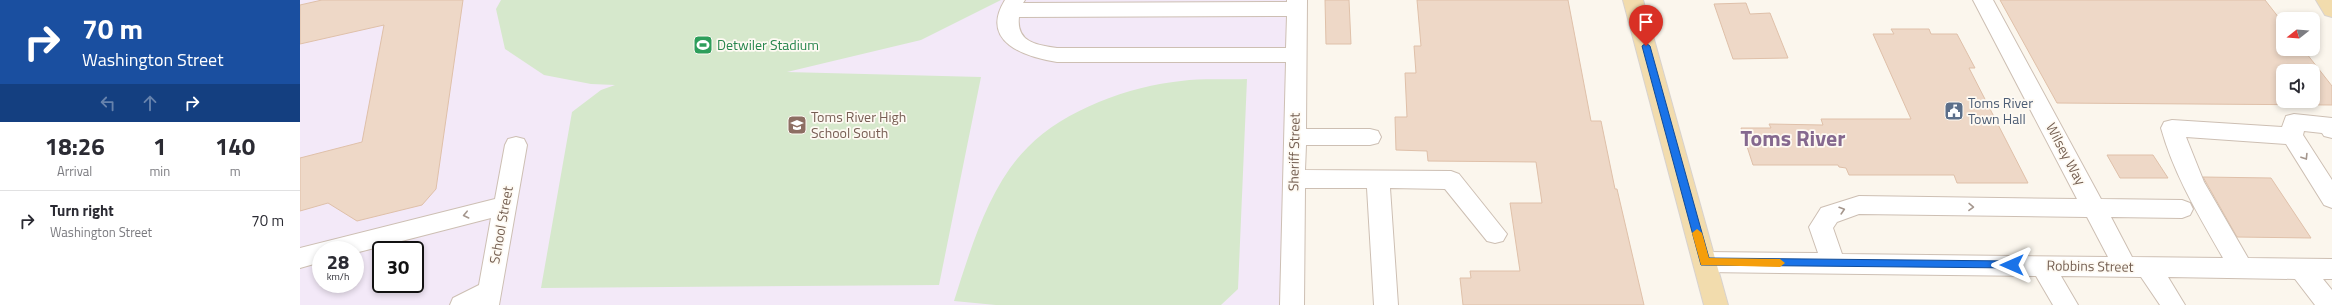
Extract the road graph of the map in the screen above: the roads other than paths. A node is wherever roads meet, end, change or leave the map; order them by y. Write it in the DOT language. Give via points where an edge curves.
graph roads {
  1 [pos="1633,0"];
  2 [pos="1983,0"];
  3 [pos="2326,0"];
  4 [pos="1297,5"];
  5 [pos="1011,10"];
  6 [pos="2332,10"];
  7 [pos="1302,69"];
  8 [pos="2332,130"];
  9 [pos="2292,136"];
  10 [pos="1294,137"];
  11 [pos="1370,137"];
  12 [pos="516,145"];
  13 [pos="1294,179"];
  14 [pos="1378,185"];
  15 [pos="2332,199"];
  16 [pos="504,206"];
  17 [pos="2096,209"];
  18 [pos="2182,209"];
  19 [pos="1494,234"];
  20 [pos="364,241"];
  21 [pos="312,255"];
  22 [pos="300,258"];
  23 [pos="1705,262"];
  24 [pos="1833,263"];
  25 [pos="2042,265"];
  26 [pos="2136,266"];
  27 [pos="2241,268"];
  28 [pos="2301,268"];
  29 [pos="2332,269"];
  30 [pos="488,298"];
  31 [pos="462,305"];
  32 [pos="1292,305"];
  33 [pos="1386,305"];
  34 [pos="1716,305"];
  35 [pos="2066,305"];
  36 [pos="2173,305"];
  37 [pos="2329,305"];
  1 -- 23 [label="main road"];
  2 -- 17 [label="street, Wilsey Way"];
  3 -- 6 [label="main road"];
  4 -- 5 [label="street"];
  4 -- 7 [label="street, Sheriff Street"];
  5 -- 7 [label="street" via="1009,31 1017,43 1033,52"];
  7 -- 10 [label="street, Sheriff Street"];
  8 -- 9 [label="street" via="2329,125 2294,122"];
  9 -- 15 [label="street, one-way"];
  9 -- 27 [label="street" via="2172,128 2176,146 2191,177"];
  10 -- 11 [label="street"];
  10 -- 13 [label="street, Sheriff Street"];
  12 -- 16 [label="street, School Street"];
  13 -- 19 [label="street" via="1451,180"];
  13 -- 32 [label="street, Sheriff Street"];
  14 -- 33 [label="street"];
  16 -- 20 [label="street, one-way"];
  16 -- 30 [label="street, School Street"];
  17 -- 18 [label="street"];
  24 -- 17 [label="street, one-way" via="1821,228 1829,215 1859,205"];
  17 -- 26 [label="street, Wilsey Way"];
  21 -- 22 [label="street"];
  23 -- 24 [label="street, Robbins Street"];
  23 -- 34 [label="main road"];
  24 -- 25 [label="street, Robbins Street"];
  25 -- 26 [label="street, Robbins Street"];
  25 -- 35 [label="street"];
  26 -- 27 [label="street, Robbins Street"];
  26 -- 36 [label="street, Wilsey Way"];
  27 -- 28 [label="street, Robbins Street"];
  28 -- 29 [label="street, Robbins Street"];
  28 -- 37 [label="street"];
  30 -- 31 [label="street"];
}
